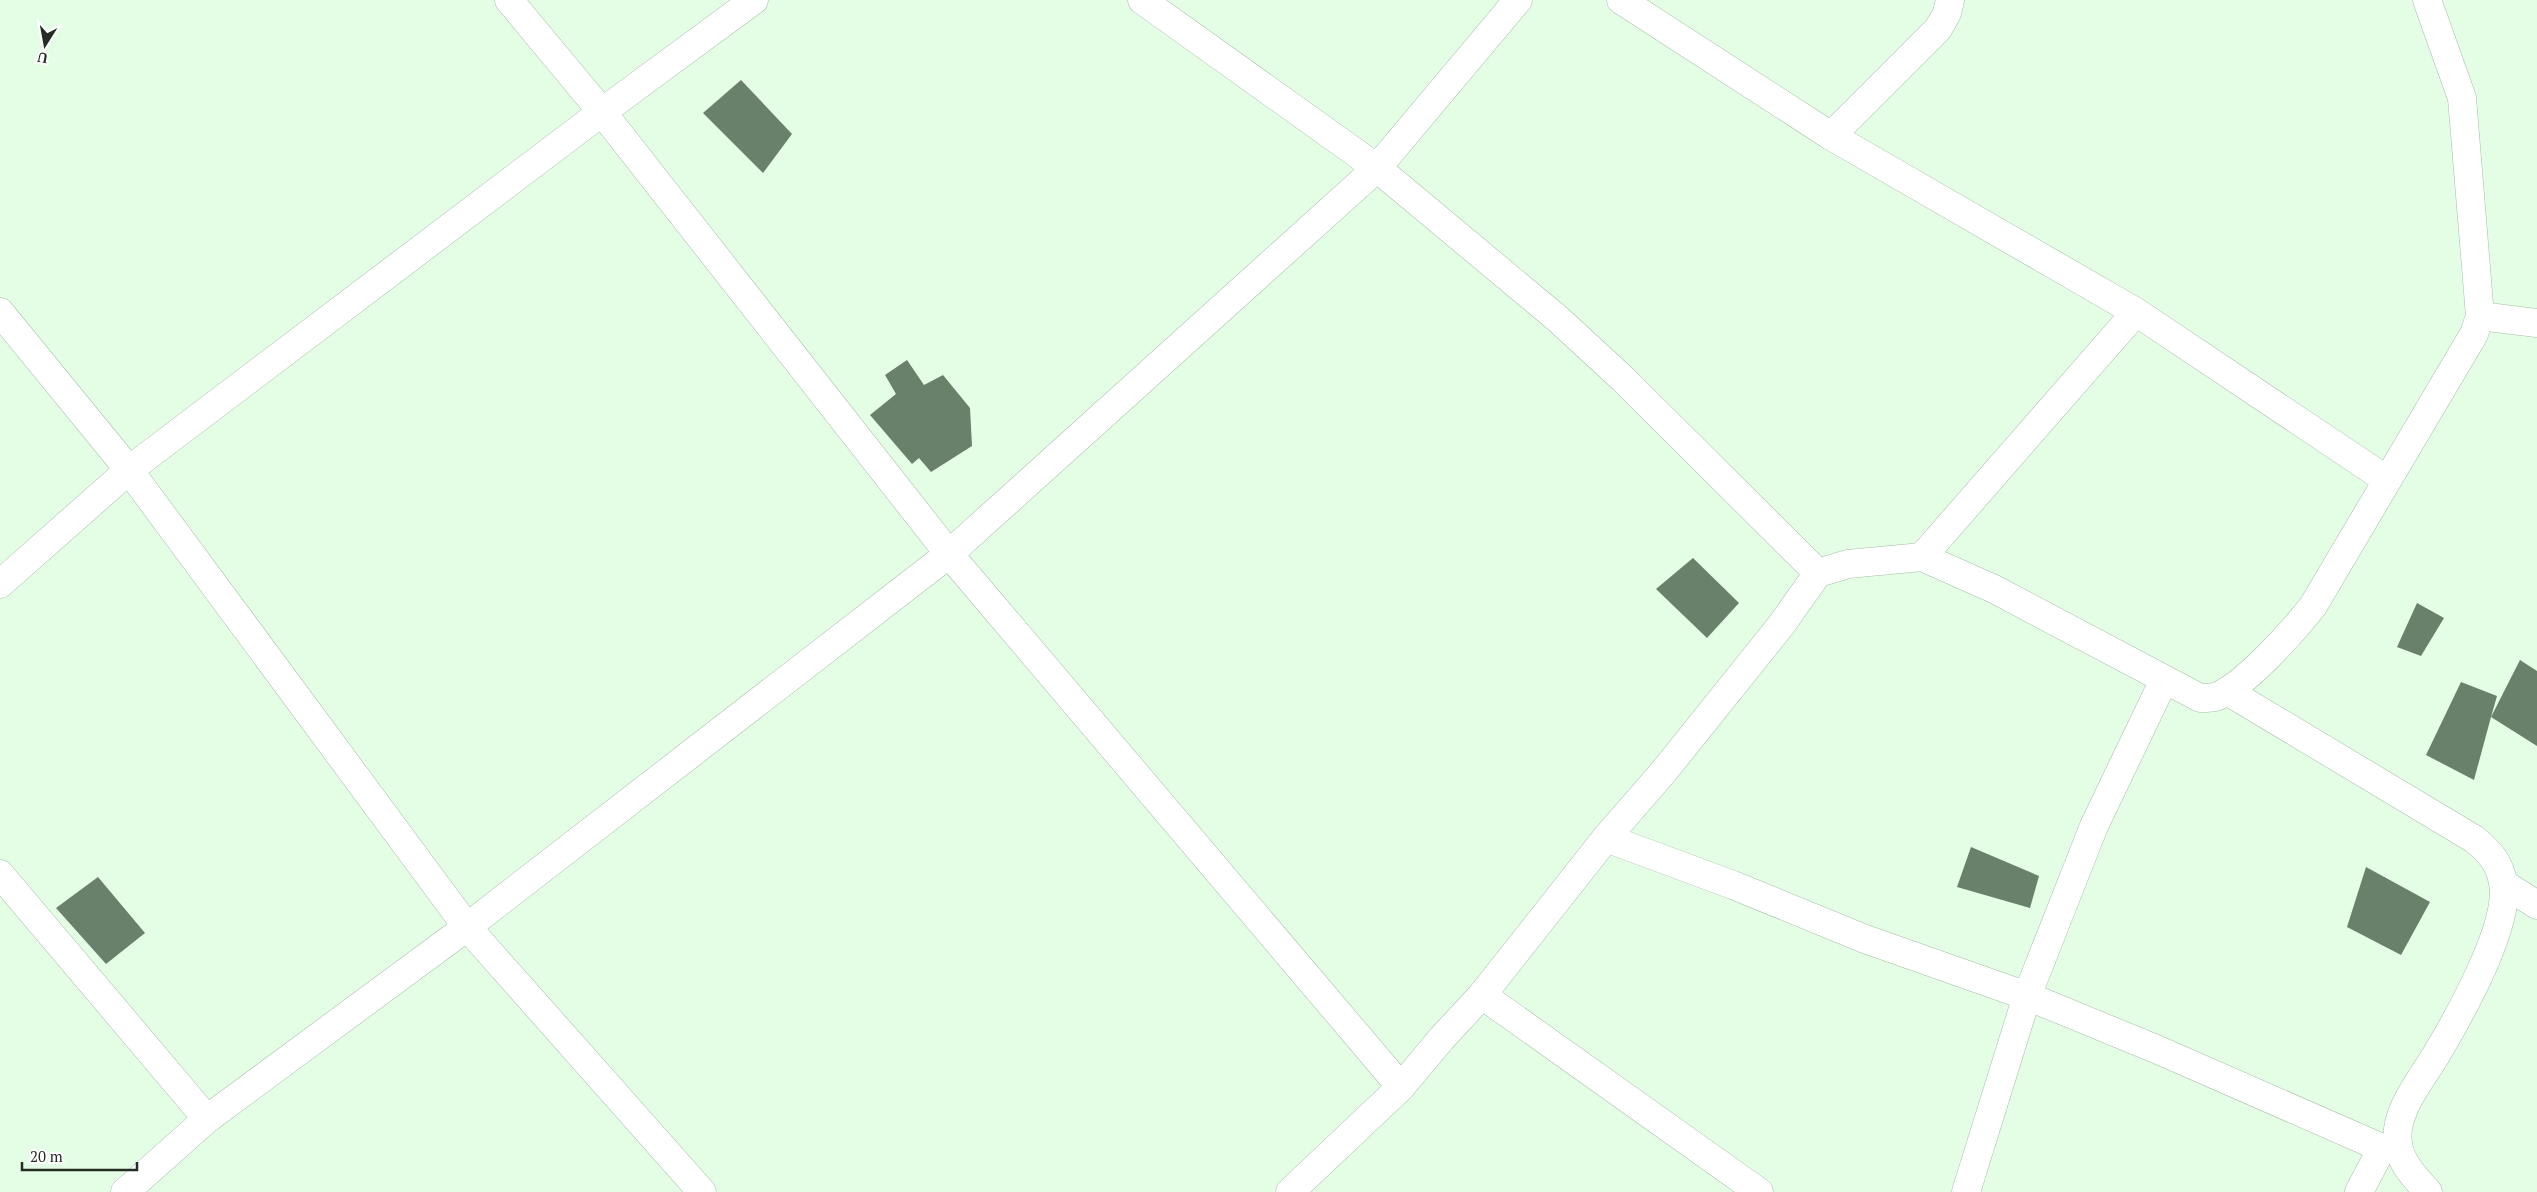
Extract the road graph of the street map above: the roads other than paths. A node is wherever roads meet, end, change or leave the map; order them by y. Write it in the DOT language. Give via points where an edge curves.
graph roads {
  1 [pos="509,0"];
  2 [pos="754,0"];
  3 [pos="1142,0"];
  4 [pos="1518,0"];
  5 [pos="1621,0"];
  6 [pos="1950,0"];
  7 [pos="2427,0"];
  8 [pos="602,112"];
  9 [pos="1831,136"];
  10 [pos="1377,168"];
  11 [pos="0,312"];
  12 [pos="2136,312"];
  13 [pos="2480,316"];
  14 [pos="2537,323"];
  15 [pos="129,470"];
  16 [pos="2387,480"];
  17 [pos="949,554"];
  18 [pos="1922,557"];
  19 [pos="1818,573"];
  20 [pos="0,584"];
  21 [pos="2164,680"];
  22 [pos="2227,691"];
  23 [pos="1606,838"];
  24 [pos="0,874"];
  25 [pos="2504,884"];
  26 [pos="2537,905"];
  27 [pos="467,927"];
  28 [pos="1482,995"];
  29 [pos="2027,996"];
  30 [pos="1401,1087"];
  31 [pos="208,1119"];
  32 [pos="2390,1146"];
  33 [pos="125,1192"];
  34 [pos="702,1192"];
  35 [pos="1290,1192"];
  36 [pos="1759,1192"];
  37 [pos="1966,1192"];
  38 [pos="2359,1192"];
  39 [pos="2428,1192"];
  1 -- 8 [label="street"];
  2 -- 8 [label="street"];
  3 -- 10 [label="street"];
  4 -- 10 [label="street"];
  5 -- 9 [label="street"];
  6 -- 9 [label="street" via="1938,29"];
  7 -- 13 [label="street" via="2462,98"];
  8 -- 15 [label="street"];
  8 -- 17 [label="street"];
  9 -- 12 [label="street"];
  10 -- 17 [label="street"];
  10 -- 19 [label="street" via="1572,332"];
  11 -- 15 [label="street"];
  12 -- 16 [label="street"];
  12 -- 18 [label="street"];
  13 -- 14 [label="street"];
  13 -- 16 [label="street" via="2474,334"];
  15 -- 20 [label="street"];
  15 -- 27 [label="street"];
  16 -- 22 [label="street" via="2313,606 2286,639"];
  17 -- 27 [label="street"];
  17 -- 30 [label="street"];
  18 -- 19 [label="street" via="1848,564"];
  18 -- 21 [label="street" via="1994,590"];
  19 -- 23 [label="street" via="1782,624"];
  21 -- 22 [label="street" via="2200,698 2215,697"];
  21 -- 29 [label="street" via="2094,826"];
  22 -- 25 [label="street" via="2474,840 2488,850"];
  23 -- 28 [label="street"];
  23 -- 29 [label="street" via="1865,939"];
  24 -- 31 [label="street"];
  25 -- 26 [label="street"];
  25 -- 32 [label="street" via="2490,946 2460,1015 2408,1100"];
  27 -- 31 [label="street"];
  27 -- 34 [label="street"];
  28 -- 30 [label="street"];
  28 -- 36 [label="street"];
  29 -- 32 [label="street"];
  29 -- 37 [label="street"];
  30 -- 35 [label="street"];
  31 -- 33 [label="street"];
  32 -- 38 [label="street"];
  32 -- 39 [label="street"];
}
